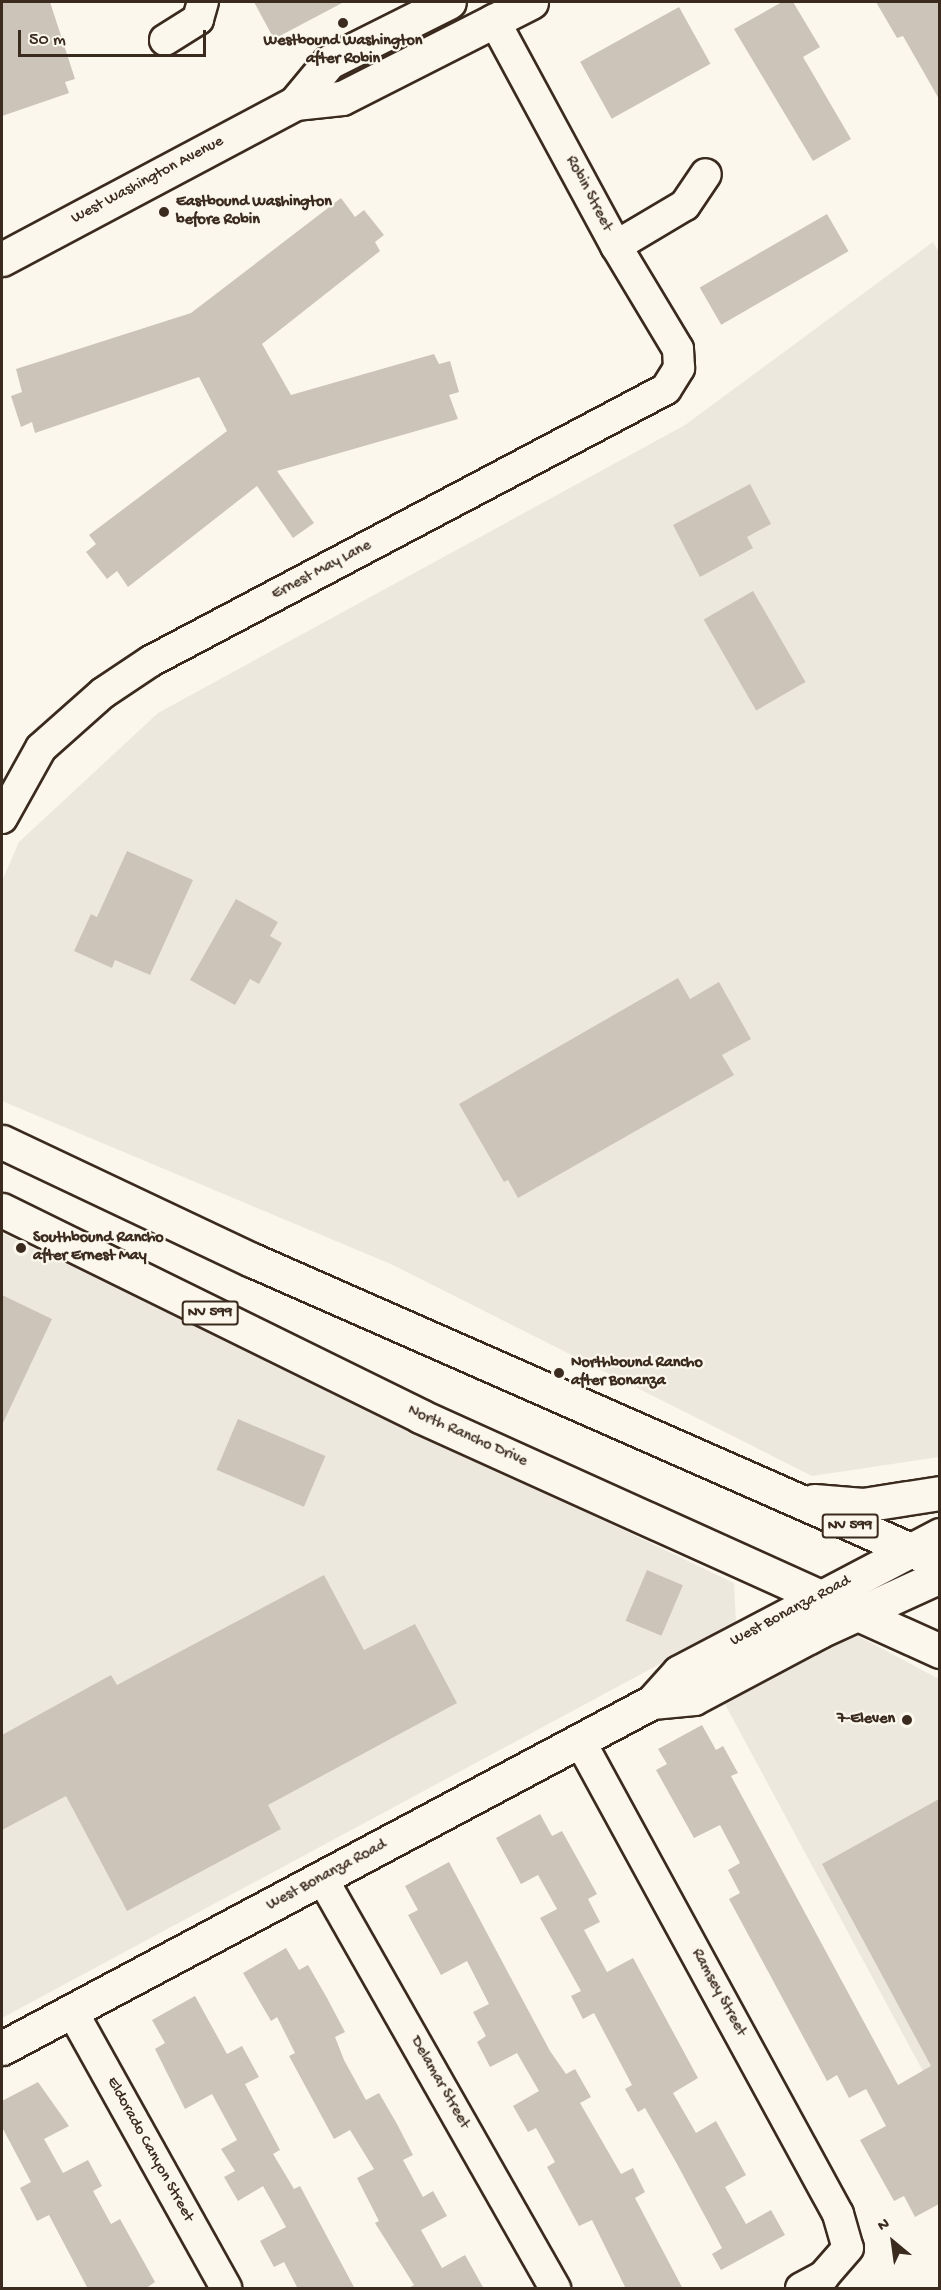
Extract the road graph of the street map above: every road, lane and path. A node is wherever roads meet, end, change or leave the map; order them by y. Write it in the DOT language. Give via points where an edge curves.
graph roads {
  1 [pos="203,2"];
  2 [pos="449,2"];
  3 [pos="531,2"];
  4 [pos="492,8"];
  5 [pos="165,40"];
  6 [pos="295,103"];
  7 [pos="706,174"];
  8 [pos="616,246"];
  9 [pos="2,259"];
  10 [pos="679,368"];
  11 [pos="2,818"];
  12 [pos="2,1143"];
  13 [pos="2,1210"];
  14 [pos="939,1493"];
  15 [pos="790,1500"];
  16 [pos="939,1535"];
  17 [pos="925,1557"];
  18 [pos="939,1576"];
  19 [pos="819,1596"];
  20 [pos="858,1614"];
  21 [pos="939,1651"];
  22 [pos="652,1702"];
  23 [pos="580,1741"];
  24 [pos="322,1878"];
  25 [pos="72,2011"];
  26 [pos="2,2048"];
  27 [pos="226,2289"];
  28 [pos="555,2289"];
  29 [pos="801,2289"];
  1 -- 5 [label="street" via="198,20"];
  2 -- 6 [label="main road, West Washington Avenue" via="330,62"];
  3 -- 4 [label="main road, West Washington Avenue"];
  4 -- 6 [label="main road, West Washington Avenue" via="342,98"];
  4 -- 8 [label="street, Robin Street"];
  6 -- 9 [label="main road, West Washington Avenue"];
  7 -- 8 [label="street" via="685,205"];
  8 -- 10 [label="street, Robin Street" via="678,350"];
  10 -- 11 [label="street, Ernest May Lane" via="666,389 151,661 113,687 41,748"];
  12 -- 15 [label="main road, NV 599"];
  13 -- 19 [label="main road, North Rancho Drive / NV 599" via="420,1416"];
  14 -- 15 [label="main road" via="863,1505"];
  15 -- 17 [label="main road, NV 599"];
  16 -- 17 [label="main road, West Bonanza Road"];
  17 -- 19 [label="main road, West Bonanza Road"];
  18 -- 20 [label="main road, West Bonanza Road"];
  19 -- 20 [label="main road, North Rancho Drive / NV 599"];
  19 -- 22 [label="main road, West Bonanza Road" via="679,1672"];
  20 -- 21 [label="main road, North Rancho Drive / NV 599"];
  20 -- 22 [label="main road, West Bonanza Road" via="694,1698"];
  22 -- 23 [label="main road, West Bonanza Road"];
  23 -- 24 [label="main road, West Bonanza Road"];
  23 -- 29 [label="street, Ramsey Street" via="838,2214 848,2248 824,2277"];
  24 -- 25 [label="main road, West Bonanza Road"];
  24 -- 28 [label="street, Delamar Street"];
  25 -- 26 [label="main road, West Bonanza Road"];
  25 -- 27 [label="street, Eldorado Canyon Street"];
}
